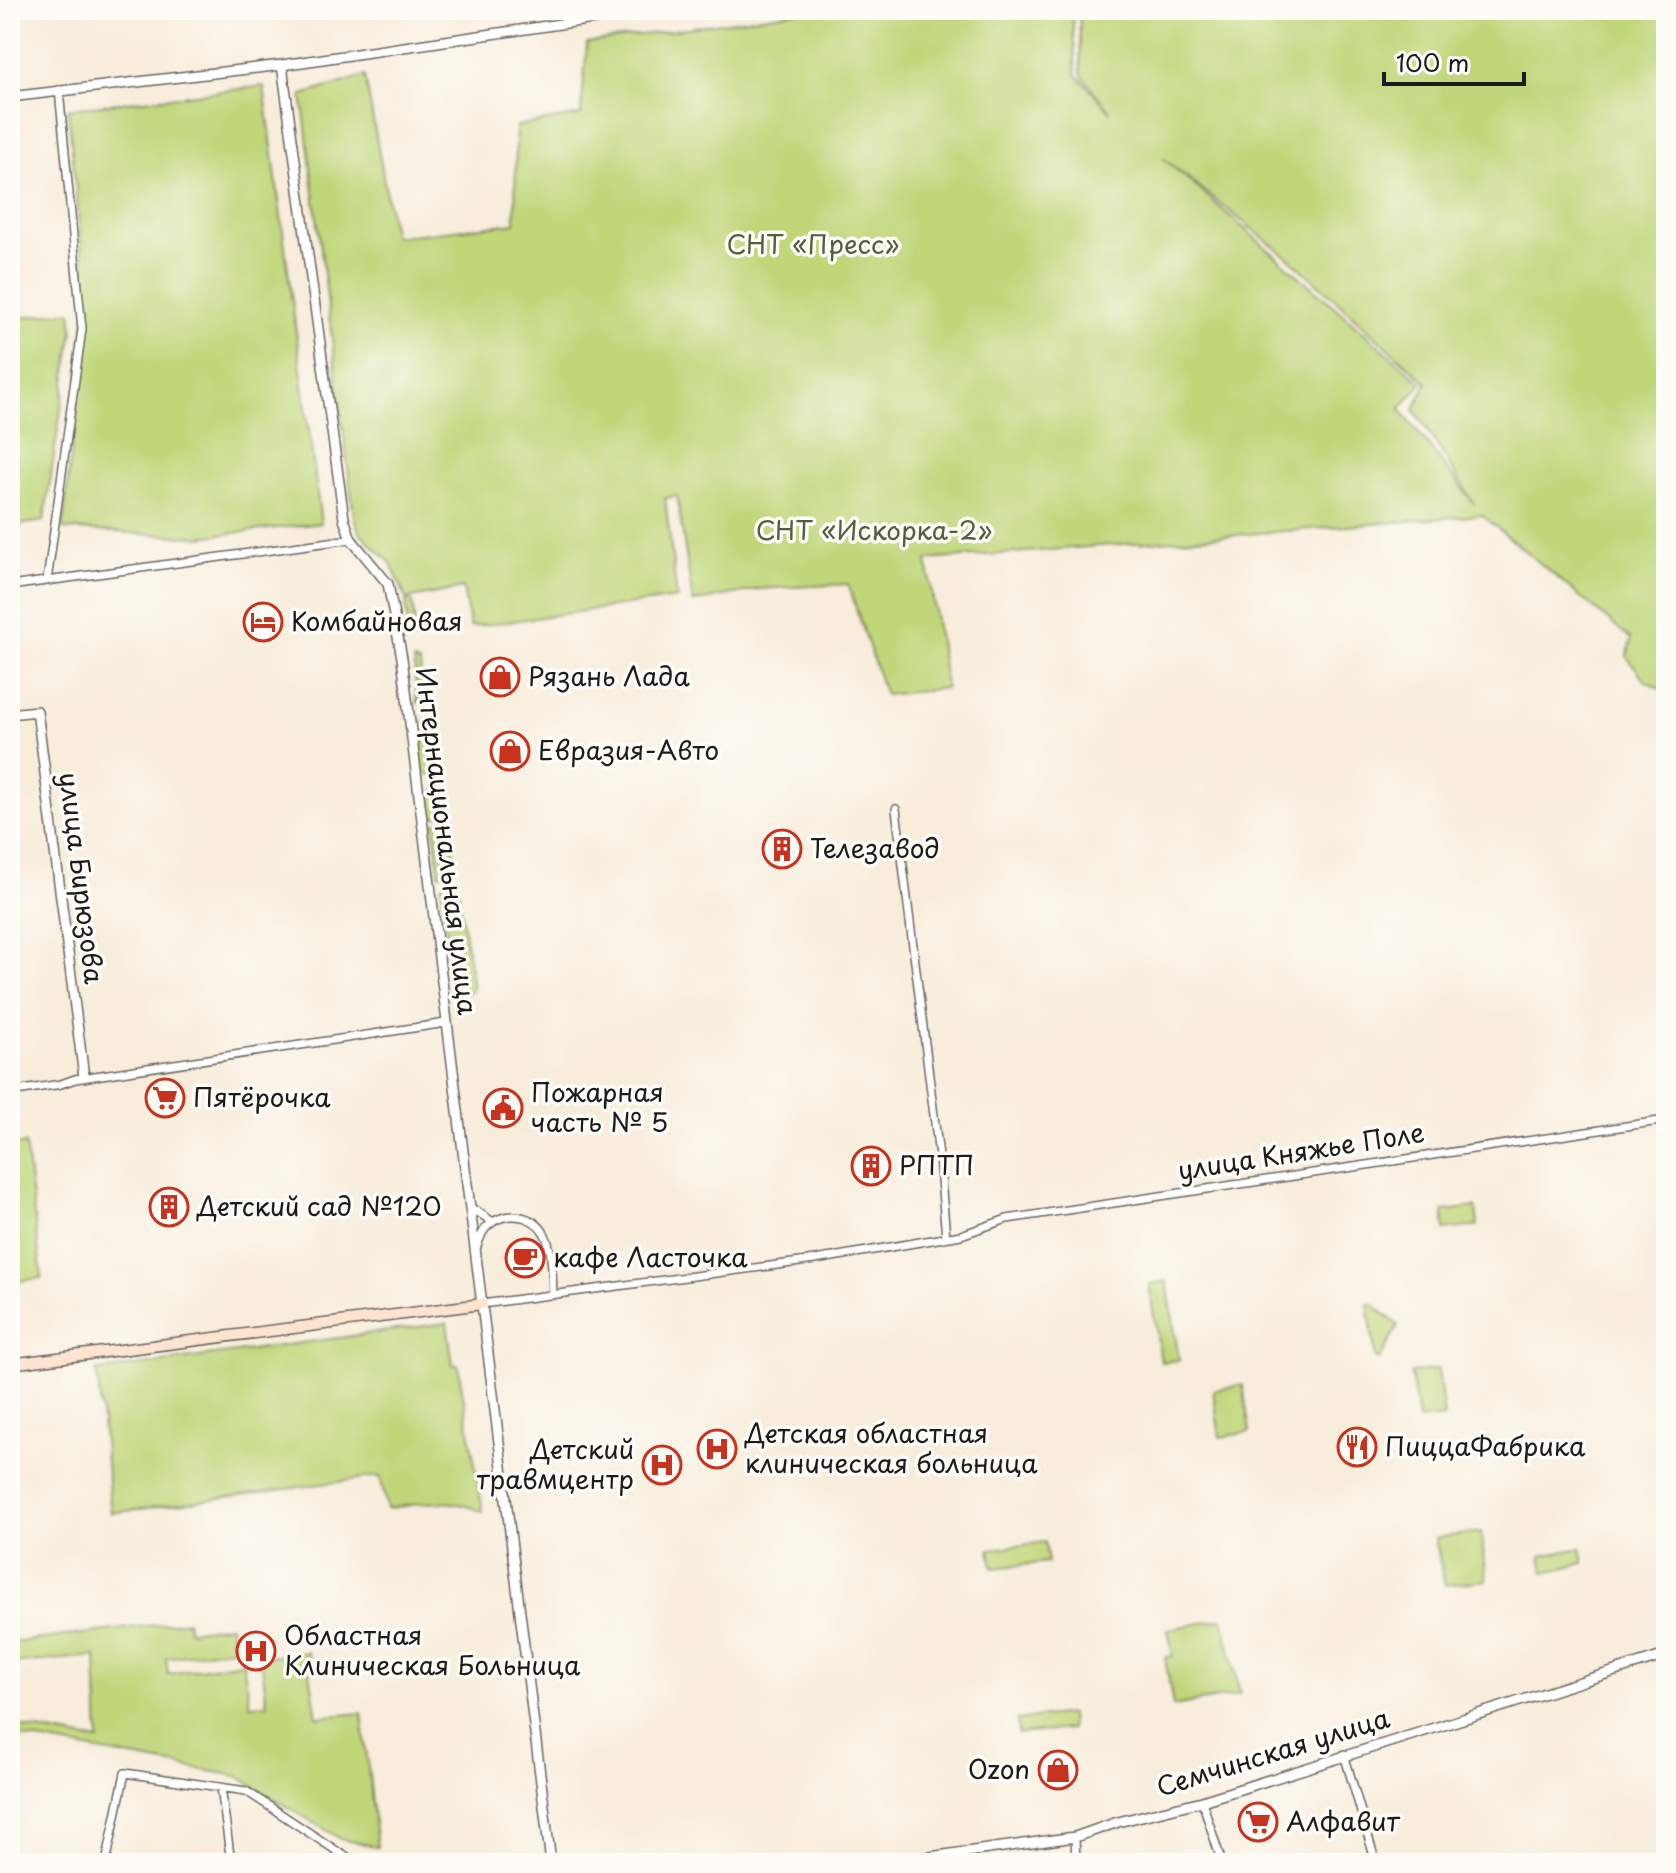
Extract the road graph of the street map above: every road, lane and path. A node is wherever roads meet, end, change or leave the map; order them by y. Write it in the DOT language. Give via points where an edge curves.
graph roads {
  1 [pos="655,10"];
  2 [pos="282,65"];
  3 [pos="59,90"];
  4 [pos="10,97"];
  5 [pos="351,539"];
  6 [pos="47,581"];
  7 [pos="10,586"];
  8 [pos="10,714"];
  9 [pos="896,809"];
  10 [pos="446,1023"];
  11 [pos="84,1077"];
  12 [pos="10,1092"];
  13 [pos="1666,1120"];
  14 [pos="470,1207"];
  15 [pos="493,1222"];
  16 [pos="946,1237"];
  17 [pos="475,1251"];
  18 [pos="553,1294"];
  19 [pos="482,1304"];
  20 [pos="10,1364"];
  21 [pos="1666,1655"];
  22 [pos="1344,1754"];
  23 [pos="221,1787"];
  24 [pos="1202,1801"];
  25 [pos="1075,1837"];
  26 [pos="106,1863"];
  27 [pos="231,1863"];
  28 [pos="355,1863"];
  29 [pos="551,1863"];
  30 [pos="886,1863"];
  31 [pos="1076,1863"];
  32 [pos="1222,1863"];
  33 [pos="1376,1863"];
  1 -- 2 [label="street"];
  2 -- 3 [label="street"];
  2 -- 5 [label="street, Интернациональная улица" via="344,519"];
  3 -- 4 [label="street"];
  3 -- 6 [label="street" via="82,329"];
  5 -- 6 [label="street"];
  5 -- 10 [label="street, Интернациональная улица" via="392,594"];
  6 -- 7 [label="street"];
  8 -- 11 [label="street, улица Бирюзова" via="37,711"];
  9 -- 16 [label="street"];
  10 -- 11 [label="street"];
  10 -- 14 [label="street, Интернациональная улица"];
  11 -- 12 [label="street"];
  13 -- 16 [label="street, улица Княжье Поле" via="1007,1219"];
  14 -- 15 [label="street"];
  14 -- 17 [label="street, Интернациональная улица"];
  15 -- 17 [label="street"];
  15 -- 18 [label="street" via="520,1217 541,1229 548,1243"];
  16 -- 18 [label="street"];
  17 -- 19 [label="street, Интернациональная улица"];
  18 -- 19 [label="street"];
  19 -- 20 [label="main road"];
  19 -- 29 [label="street"];
  21 -- 22 [label="street, Семчинская улица"];
  22 -- 24 [label="street, Семчинская улица"];
  22 -- 33 [label="street"];
  23 -- 26 [label="street" via="125,1773"];
  23 -- 27 [label="street"];
  23 -- 28 [label="street" via="246,1791"];
  24 -- 25 [label="street, Семчинская улица"];
  24 -- 32 [label="street"];
  25 -- 30 [label="street, Семчинская улица"];
  25 -- 31 [label="street"];
}
